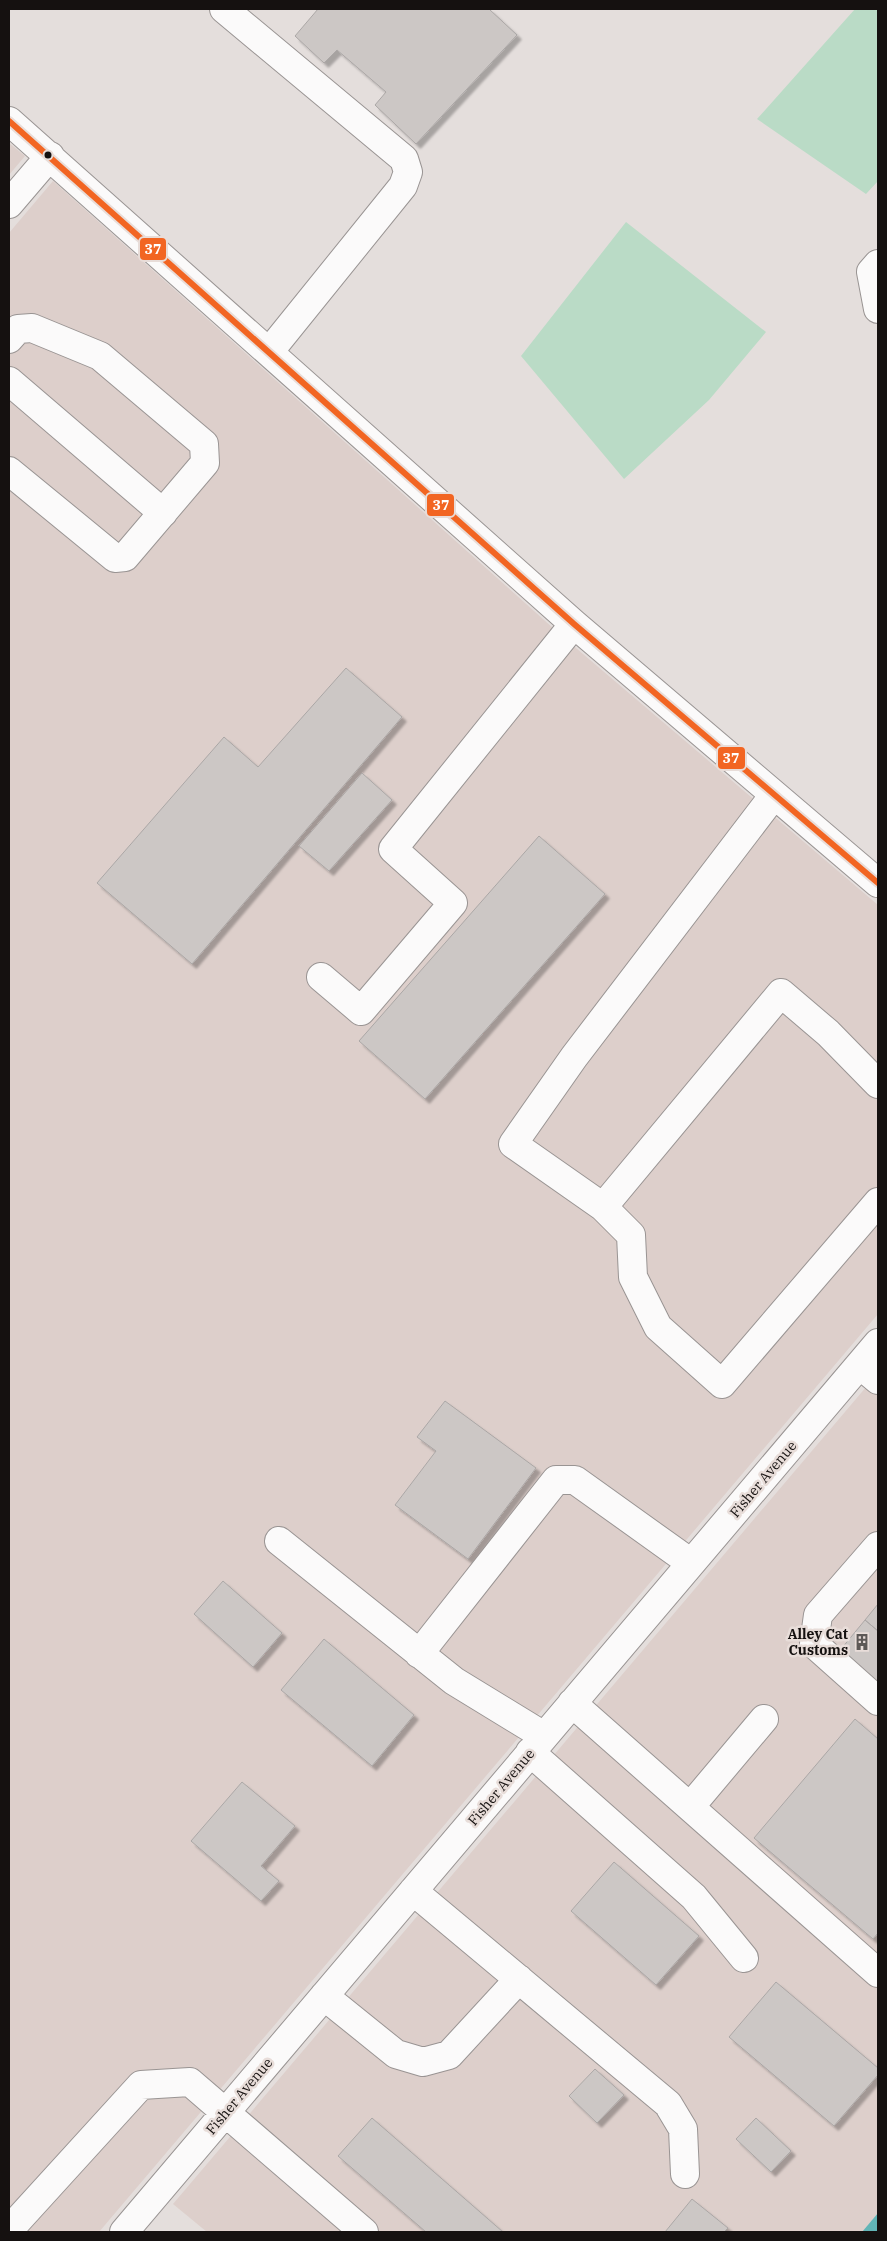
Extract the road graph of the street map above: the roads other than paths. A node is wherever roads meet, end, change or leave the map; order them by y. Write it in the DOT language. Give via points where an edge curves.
graph roads {
  1 [pos="224,9"];
  2 [pos="9,121"];
  3 [pos="50,156"];
  4 [pos="9,204"];
  5 [pos="878,264"];
  6 [pos="878,309"];
  7 [pos="9,339"];
  8 [pos="269,352"];
  9 [pos="9,381"];
  10 [pos="9,471"];
  11 [pos="162,513"];
  12 [pos="574,624"];
  13 [pos="774,795"];
  14 [pos="878,884"];
  15 [pos="320,976"];
  16 [pos="878,1084"];
  17 [pos="878,1202"];
  18 [pos="603,1207"];
  19 [pos="878,1343"];
  20 [pos="869,1372"];
  21 [pos="279,1541"];
  22 [pos="878,1546"];
  23 [pos="691,1563"];
  24 [pos="420,1654"];
  25 [pos="878,1701"];
  26 [pos="572,1703"];
  27 [pos="764,1719"];
  28 [pos="537,1744"];
  29 [pos="690,1807"];
  30 [pos="413,1890"];
  31 [pos="744,1958"];
  32 [pos="878,1973"];
  33 [pos="519,1979"];
  34 [pos="324,1996"];
  35 [pos="226,2111"];
  36 [pos="685,2174"];
  37 [pos="9,2230"];
  38 [pos="124,2232"];
  39 [pos="364,2232"];
  1 -- 8 [label="street" via="404,159 408,172 402,186"];
  2 -- 3 [label="street"];
  3 -- 4 [label="street"];
  3 -- 8 [label="street"];
  5 -- 6 [label="street" via="871,272"];
  7 -- 11 [label="street" via="18,329 32,328 100,356 204,444 205,463"];
  8 -- 12 [label="street"];
  9 -- 11 [label="street"];
  10 -- 11 [label="street" via="115,558 125,557"];
  12 -- 13 [label="street"];
  12 -- 15 [label="street" via="393,850 453,904 362,1011"];
  13 -- 14 [label="street"];
  13 -- 18 [label="street" via="574,1058 513,1144"];
  16 -- 18 [label="street" via="828,1033 781,993"];
  17 -- 18 [label="street" via="722,1384 658,1327 633,1277 631,1235"];
  19 -- 20 [label="street, Fisher Avenue"];
  20 -- 23 [label="street, Fisher Avenue"];
  21 -- 24 [label="street"];
  22 -- 25 [label="street" via="818,1615 814,1644"];
  23 -- 24 [label="street" via="575,1480 556,1480"];
  23 -- 26 [label="street, Fisher Avenue"];
  24 -- 28 [label="street"];
  26 -- 28 [label="street, Fisher Avenue"];
  26 -- 29 [label="street"];
  27 -- 29 [label="street"];
  28 -- 30 [label="street, Fisher Avenue"];
  28 -- 31 [label="street" via="694,1897"];
  29 -- 32 [label="street"];
  30 -- 33 [label="street"];
  30 -- 34 [label="street, Fisher Avenue"];
  33 -- 34 [label="street" via="449,2055 423,2062 396,2054"];
  33 -- 36 [label="street" via="668,2104 683,2130"];
  34 -- 35 [label="street, Fisher Avenue"];
  35 -- 37 [label="street" via="190,2082 141,2085"];
  35 -- 38 [label="street, Fisher Avenue"];
  35 -- 39 [label="street"];
}
